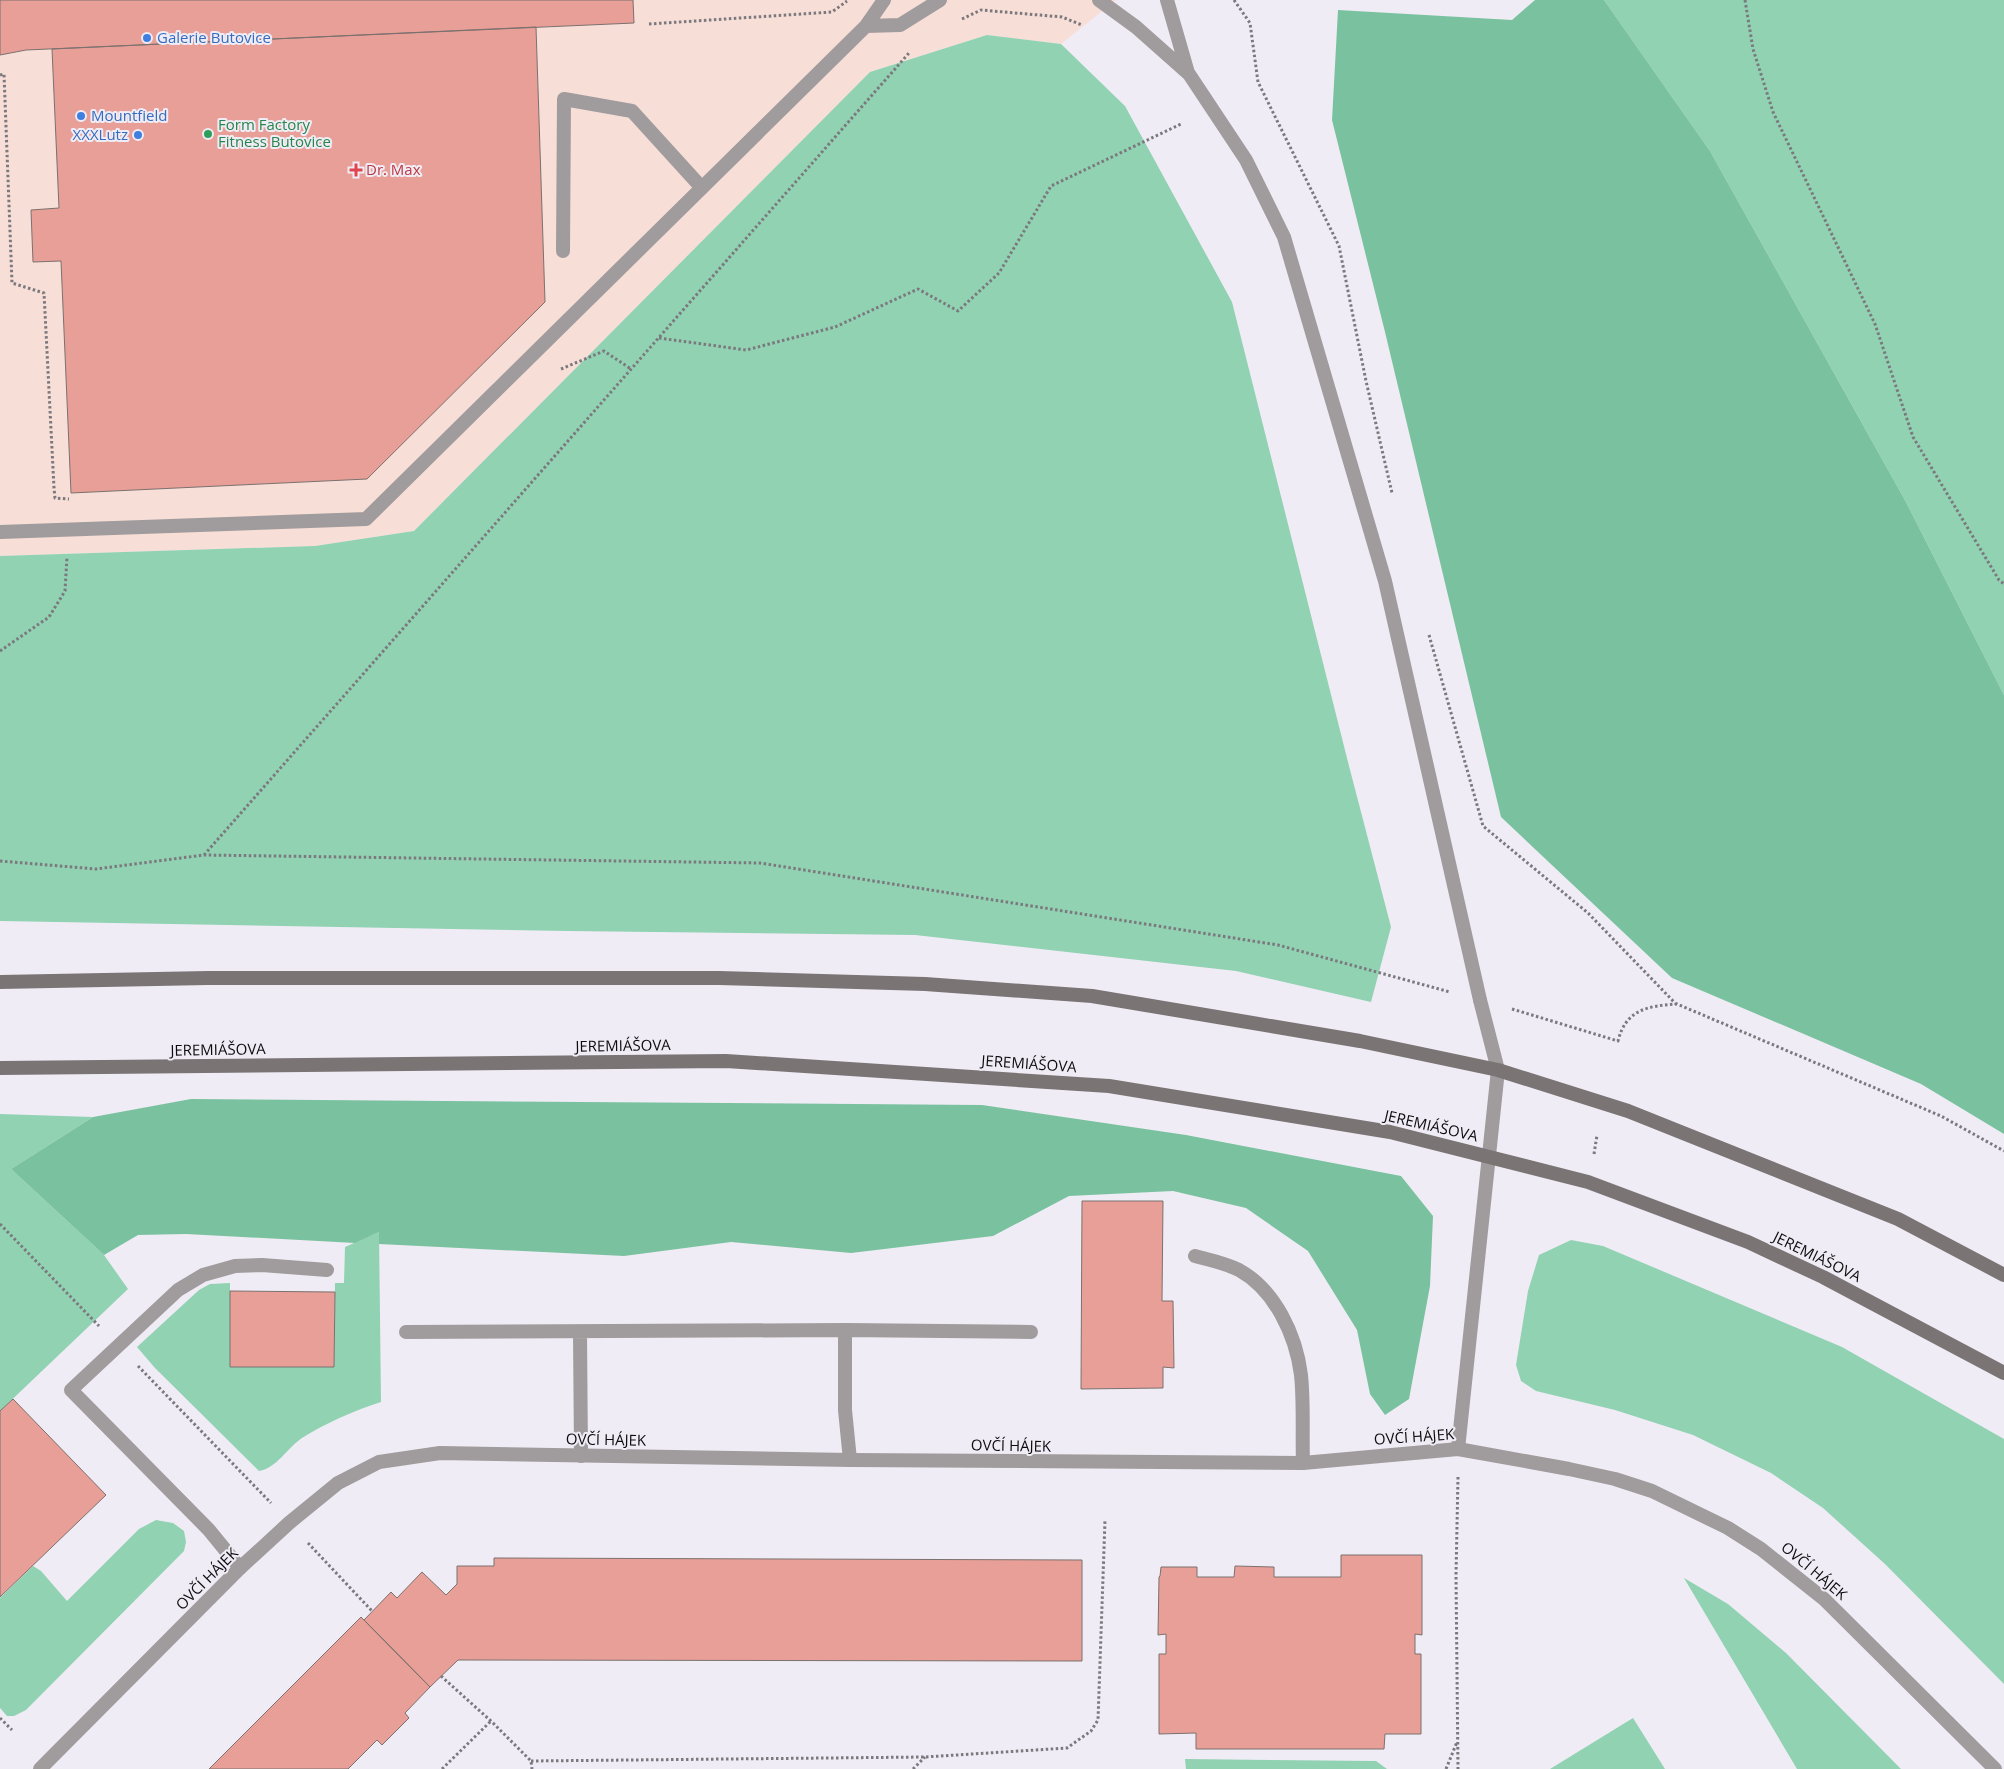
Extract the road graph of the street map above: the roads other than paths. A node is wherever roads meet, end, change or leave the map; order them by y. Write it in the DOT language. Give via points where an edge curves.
graph roads {
  1 [pos="884,0"];
  2 [pos="940,0"];
  3 [pos="1099,0"];
  4 [pos="1167,0"];
  5 [pos="866,26"];
  6 [pos="1188,74"];
  7 [pos="702,188"];
  8 [pos="563,251"];
  9 [pos="0,532"];
  10 [pos="0,982"];
  11 [pos="0,1068"];
  12 [pos="1498,1070"];
  13 [pos="1489,1157"];
  14 [pos="1196,1256"];
  15 [pos="328,1270"];
  16 [pos="2004,1275"];
  17 [pos="845,1330"];
  18 [pos="406,1332"];
  19 [pos="580,1332"];
  20 [pos="1031,1332"];
  21 [pos="2004,1372"];
  22 [pos="1458,1449"];
  23 [pos="581,1456"];
  24 [pos="850,1460"];
  25 [pos="1303,1463"];
  26 [pos="240,1568"];
  27 [pos="40,1769"];
  28 [pos="1995,1769"];
  1 -- 5 [label="street"];
  2 -- 5 [label="street" via="900,25"];
  3 -- 6 [label="street" via="1136,27"];
  4 -- 6 [label="street"];
  5 -- 7 [label="street"];
  6 -- 12 [label="street" via="1246,160 1284,236 1385,581"];
  7 -- 8 [label="street" via="632,111 564,99"];
  7 -- 9 [label="street" via="366,519"];
  10 -- 12 [label="main road" via="208,978 719,978 925,984 1092,996 1360,1041"];
  11 -- 13 [label="main road, JEREMIÁŠOVA" via="726,1061 1109,1086 1390,1132"];
  12 -- 13 [label="street"];
  12 -- 16 [label="main road" via="1628,1111 1898,1219"];
  13 -- 21 [label="main road, JEREMIÁŠOVA" via="1588,1182 1748,1242 1823,1277"];
  13 -- 22 [label="street"];
  14 -- 25 [label="street" via="1240,1270 1272,1301 1285,1321 1301,1375"];
  15 -- 26 [label="street" via="235,1266 203,1275 178,1290 71,1390 209,1530"];
  17 -- 19 [label="street"];
  17 -- 20 [label="street"];
  17 -- 24 [label="street" via="845,1410"];
  18 -- 19 [label="street"];
  19 -- 23 [label="street"];
  22 -- 25 [label="street, OVČÍ HÁJEK"];
  22 -- 28 [label="street, OVČÍ HÁJEK" via="1615,1479 1652,1491 1728,1528 1761,1549 1824,1599"];
  23 -- 24 [label="street, OVČÍ HÁJEK"];
  23 -- 26 [label="street, OVČÍ HÁJEK" via="440,1454 379,1462 338,1483"];
  24 -- 25 [label="street, OVČÍ HÁJEK"];
  26 -- 27 [label="street, OVČÍ HÁJEK"];
}
